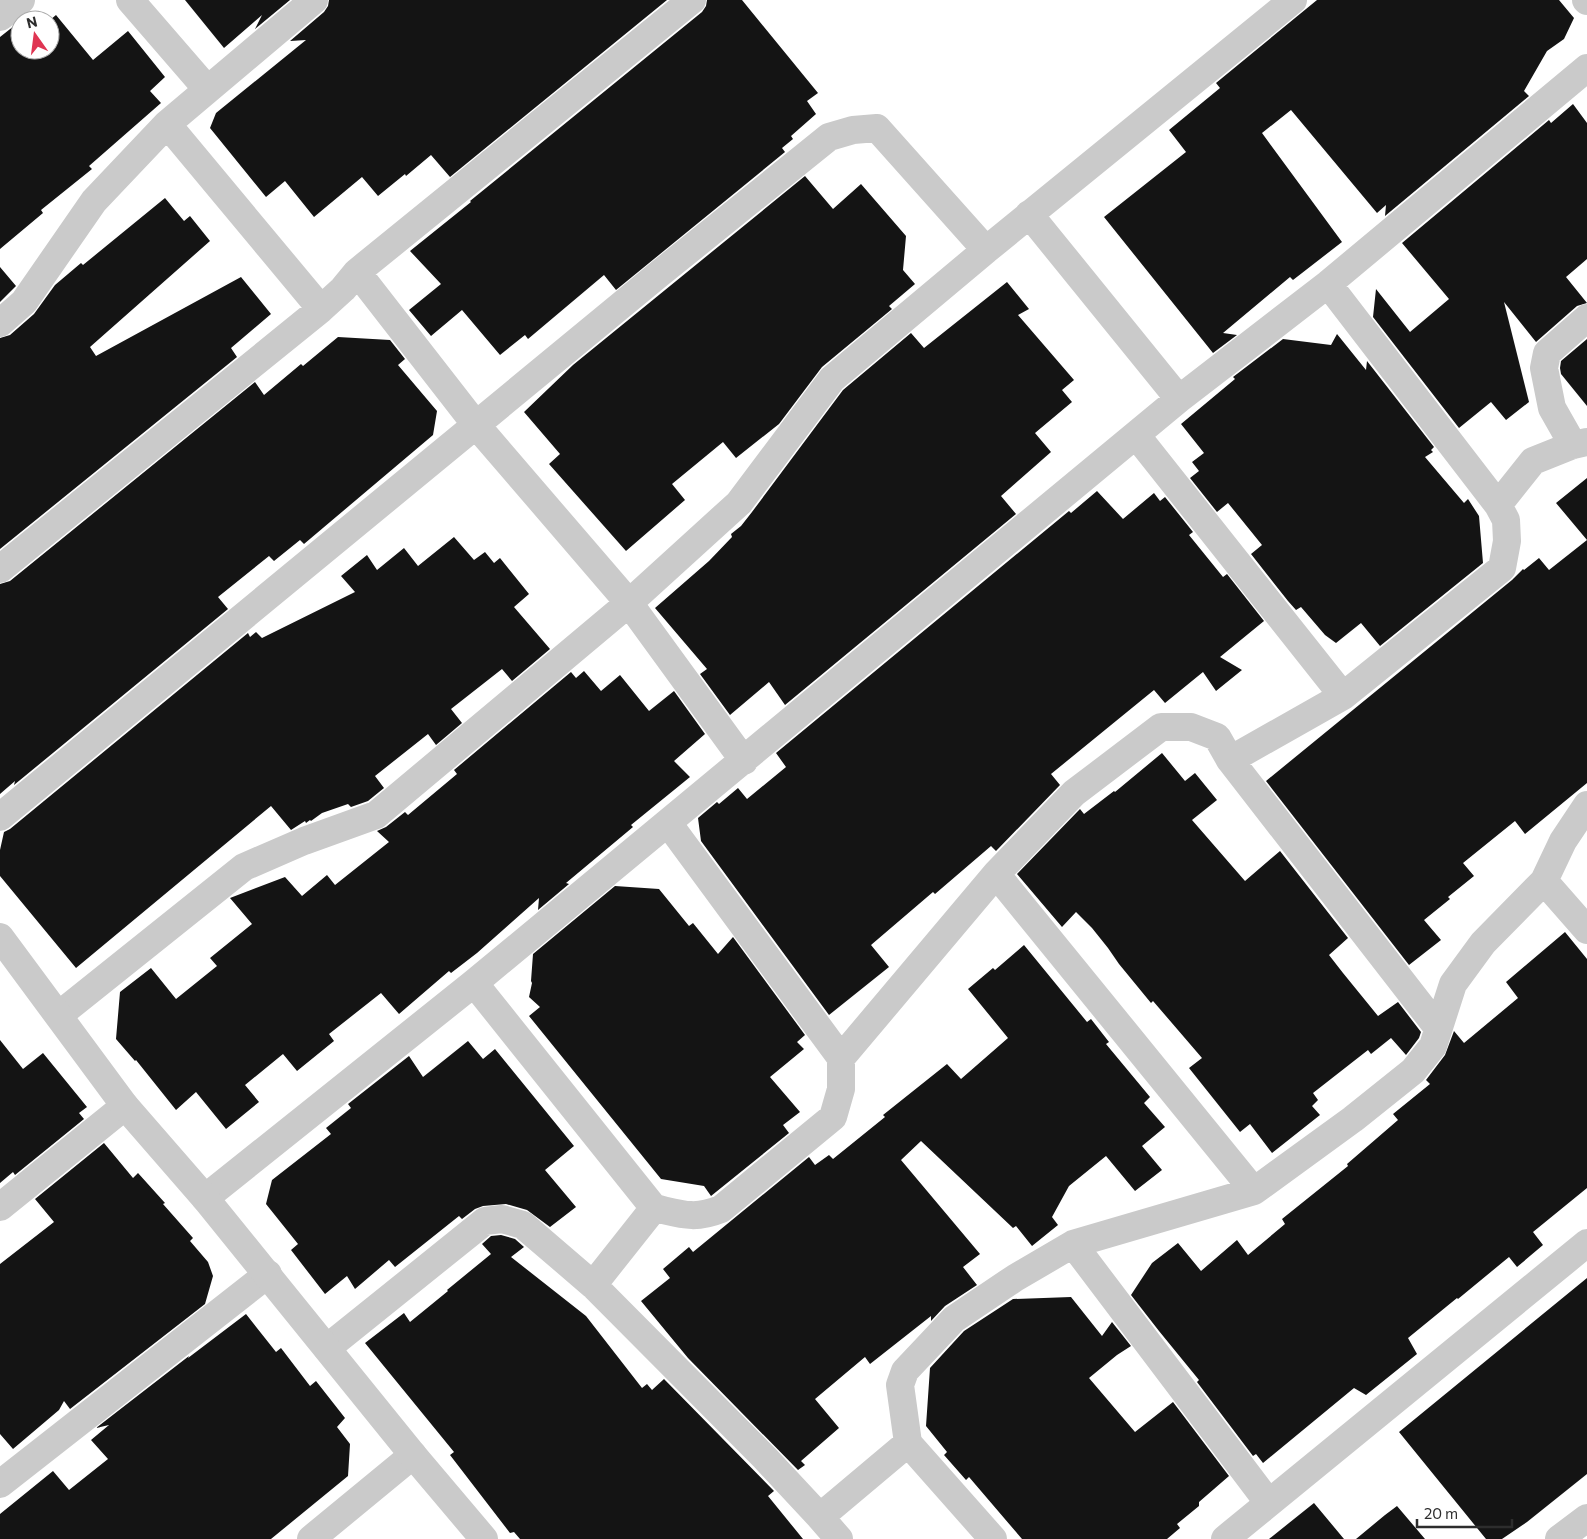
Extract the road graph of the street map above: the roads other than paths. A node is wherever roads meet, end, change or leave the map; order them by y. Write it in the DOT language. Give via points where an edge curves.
graph roads {
  1 [pos="20,0"];
  2 [pos="130,0"];
  3 [pos="314,0"];
  4 [pos="692,0"];
  5 [pos="1293,0"];
  6 [pos="0,17"];
  7 [pos="1587,68"];
  8 [pos="207,89"];
  9 [pos="167,124"];
  10 [pos="1029,214"];
  11 [pos="986,250"];
  12 [pos="357,272"];
  13 [pos="1328,284"];
  14 [pos="320,309"];
  15 [pos="1587,318"];
  16 [pos="0,323"];
  17 [pos="1179,399"];
  18 [pos="476,426"];
  19 [pos="1136,435"];
  20 [pos="1580,444"];
  21 [pos="1498,505"];
  22 [pos="0,569"];
  23 [pos="629,603"];
  24 [pos="1343,696"];
  25 [pos="1230,760"];
  26 [pos="744,761"];
  27 [pos="1587,805"];
  28 [pos="0,818"];
  29 [pos="668,823"];
  30 [pos="996,874"];
  31 [pos="1544,881"];
  32 [pos="1587,930"];
  33 [pos="0,937"];
  34 [pos="474,982"];
  35 [pos="58,1015"];
  36 [pos="1438,1028"];
  37 [pos="841,1058"];
  38 [pos="125,1106"];
  39 [pos="1254,1191"];
  40 [pos="205,1198"];
  41 [pos="0,1207"];
  42 [pos="654,1208"];
  43 [pos="1587,1243"];
  44 [pos="1073,1244"];
  45 [pos="268,1274"];
  46 [pos="593,1286"];
  47 [pos="327,1348"];
  48 [pos="908,1443"];
  49 [pos="413,1455"];
  50 [pos="0,1484"];
  51 [pos="1268,1502"];
  52 [pos="820,1517"];
  53 [pos="1587,1518"];
  54 [pos="311,1539"];
  55 [pos="484,1539"];
  56 [pos="839,1539"];
  57 [pos="993,1539"];
  58 [pos="1225,1539"];
  59 [pos="1559,1539"];
  1 -- 6 [label="street"];
  2 -- 8 [label="street"];
  3 -- 8 [label="street"];
  4 -- 12 [label="street"];
  5 -- 10 [label="street"];
  7 -- 13 [label="street"];
  8 -- 9 [label="street"];
  9 -- 14 [label="street"];
  9 -- 16 [label="street" via="94,201 24,302"];
  10 -- 11 [label="street"];
  10 -- 17 [label="street"];
  11 -- 18 [label="street" via="877,128 829,137"];
  11 -- 23 [label="street" via="832,378 739,502"];
  12 -- 14 [label="street"];
  12 -- 18 [label="street"];
  13 -- 17 [label="street"];
  13 -- 21 [label="street"];
  14 -- 22 [label="street"];
  15 -- 20 [label="street" via="1547,353 1544,368 1552,408"];
  17 -- 19 [label="street"];
  18 -- 23 [label="street"];
  18 -- 28 [label="street"];
  19 -- 24 [label="street"];
  19 -- 26 [label="street"];
  20 -- 21 [label="street" via="1533,461"];
  21 -- 24 [label="street" via="1506,520 1507,541 1502,568"];
  23 -- 26 [label="street"];
  23 -- 35 [label="street" via="376,815 244,867"];
  24 -- 25 [label="street"];
  25 -- 30 [label="street" via="1216,737 1192,727 1161,727 1074,794"];
  25 -- 36 [label="street"];
  26 -- 29 [label="street"];
  27 -- 31 [label="street" via="1563,841"];
  29 -- 34 [label="street"];
  29 -- 37 [label="street"];
  30 -- 37 [label="street"];
  30 -- 39 [label="street"];
  31 -- 32 [label="street"];
  31 -- 36 [label="street" via="1483,943 1453,984"];
  33 -- 35 [label="street"];
  34 -- 40 [label="street"];
  34 -- 42 [label="street"];
  35 -- 38 [label="street"];
  36 -- 39 [label="street" via="1433,1046 1413,1071"];
  37 -- 42 [label="street" via="841,1089 833,1117 721,1209 693,1217"];
  38 -- 40 [label="street"];
  38 -- 41 [label="street"];
  39 -- 44 [label="street"];
  40 -- 45 [label="street"];
  42 -- 46 [label="street"];
  43 -- 51 [label="street"];
  44 -- 48 [label="street" via="954,1319 905,1371 900,1385"];
  44 -- 51 [label="street"];
  45 -- 47 [label="street"];
  45 -- 50 [label="street"];
  46 -- 47 [label="street" via="523,1225 502,1219 485,1221"];
  46 -- 52 [label="street"];
  47 -- 49 [label="street"];
  48 -- 52 [label="street"];
  48 -- 57 [label="street"];
  49 -- 54 [label="street"];
  49 -- 55 [label="street"];
  51 -- 58 [label="street"];
  52 -- 56 [label="street"];
  53 -- 59 [label="street"];
}
